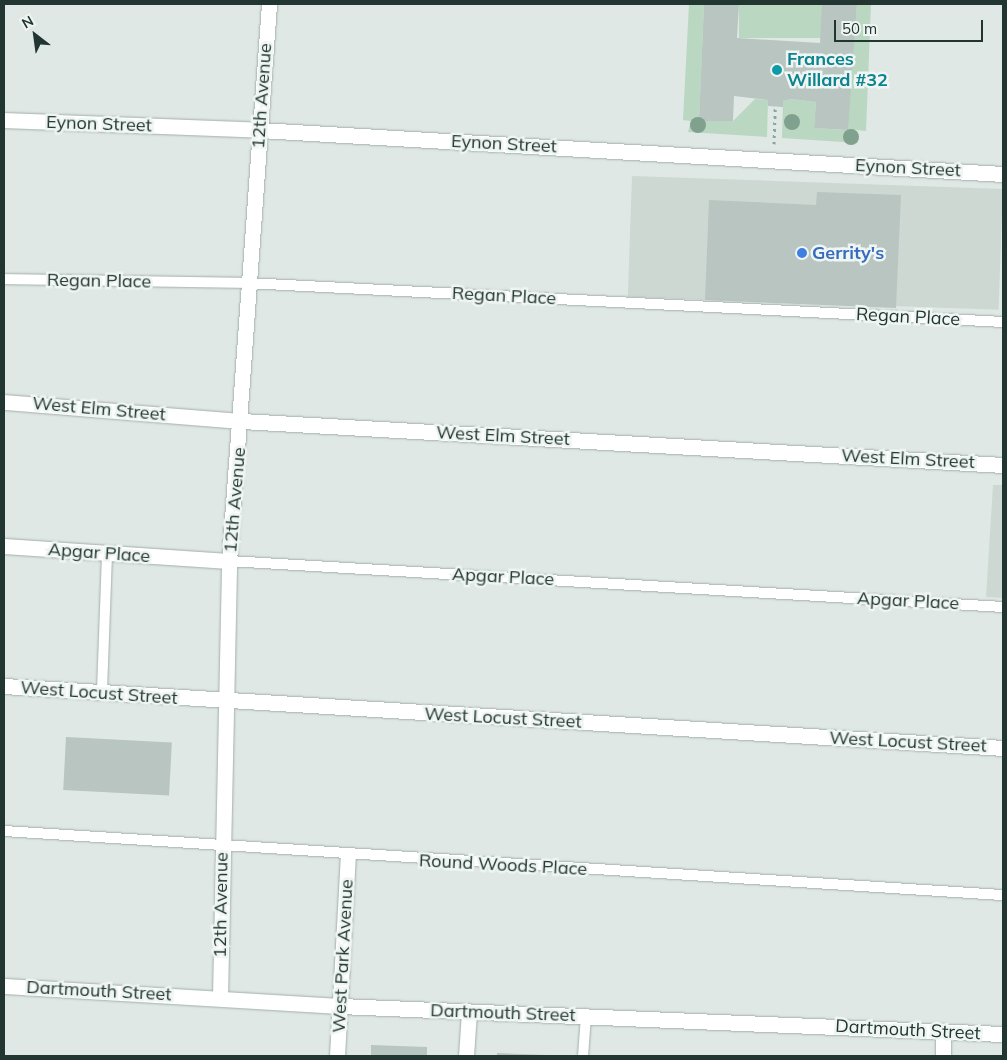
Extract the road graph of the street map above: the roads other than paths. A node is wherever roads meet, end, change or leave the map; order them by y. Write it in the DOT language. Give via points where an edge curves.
graph roads {
  1 [pos="268,4"];
  2 [pos="4,120"];
  3 [pos="260,130"];
  4 [pos="1003,174"];
  5 [pos="4,279"];
  6 [pos="247,283"];
  7 [pos="1003,322"];
  8 [pos="4,402"];
  9 [pos="242,421"];
  10 [pos="1003,465"];
  11 [pos="4,546"];
  12 [pos="107,553"];
  13 [pos="229,561"];
  14 [pos="1003,607"];
  15 [pos="4,686"];
  16 [pos="102,691"];
  17 [pos="226,702"];
  18 [pos="1003,748"];
  19 [pos="4,832"];
  20 [pos="221,845"];
  21 [pos="348,856"];
  22 [pos="1003,895"];
  23 [pos="4,986"];
  24 [pos="220,997"];
  25 [pos="340,1006"];
  26 [pos="469,1012"];
  27 [pos="586,1016"];
  28 [pos="943,1031"];
  29 [pos="1003,1034"];
  30 [pos="337,1056"];
  31 [pos="466,1056"];
  32 [pos="583,1056"];
  33 [pos="943,1056"];
  1 -- 3 [label="street, 12th Avenue"];
  2 -- 3 [label="street, Eynon Street"];
  3 -- 4 [label="street, Eynon Street"];
  3 -- 6 [label="street, 12th Avenue"];
  5 -- 6 [label="lane, Regan Place"];
  6 -- 7 [label="lane, Regan Place"];
  6 -- 9 [label="street, 12th Avenue"];
  8 -- 9 [label="street, West Elm Street"];
  9 -- 10 [label="street, West Elm Street"];
  9 -- 13 [label="street, 12th Avenue"];
  11 -- 12 [label="street, Apgar Place"];
  12 -- 13 [label="street, Apgar Place"];
  12 -- 16 [label="lane"];
  13 -- 14 [label="lane, Apgar Place"];
  13 -- 17 [label="street, 12th Avenue"];
  15 -- 16 [label="street, West Locust Street"];
  16 -- 17 [label="street, West Locust Street"];
  17 -- 18 [label="street, West Locust Street"];
  17 -- 20 [label="street, 12th Avenue"];
  19 -- 20 [label="lane, Round Woods Place"];
  20 -- 21 [label="lane, Round Woods Place"];
  20 -- 24 [label="street, 12th Avenue"];
  21 -- 22 [label="lane, Round Woods Place"];
  21 -- 25 [label="street, West Park Avenue"];
  23 -- 24 [label="street, Dartmouth Street"];
  24 -- 25 [label="street, Dartmouth Street"];
  25 -- 26 [label="street, Dartmouth Street"];
  25 -- 30 [label="street, West Park Avenue"];
  26 -- 27 [label="street, Dartmouth Street"];
  26 -- 31 [label="street"];
  27 -- 28 [label="street, Dartmouth Street"];
  27 -- 32 [label="lane"];
  28 -- 29 [label="street, Dartmouth Street"];
  28 -- 33 [label="street"];
}
